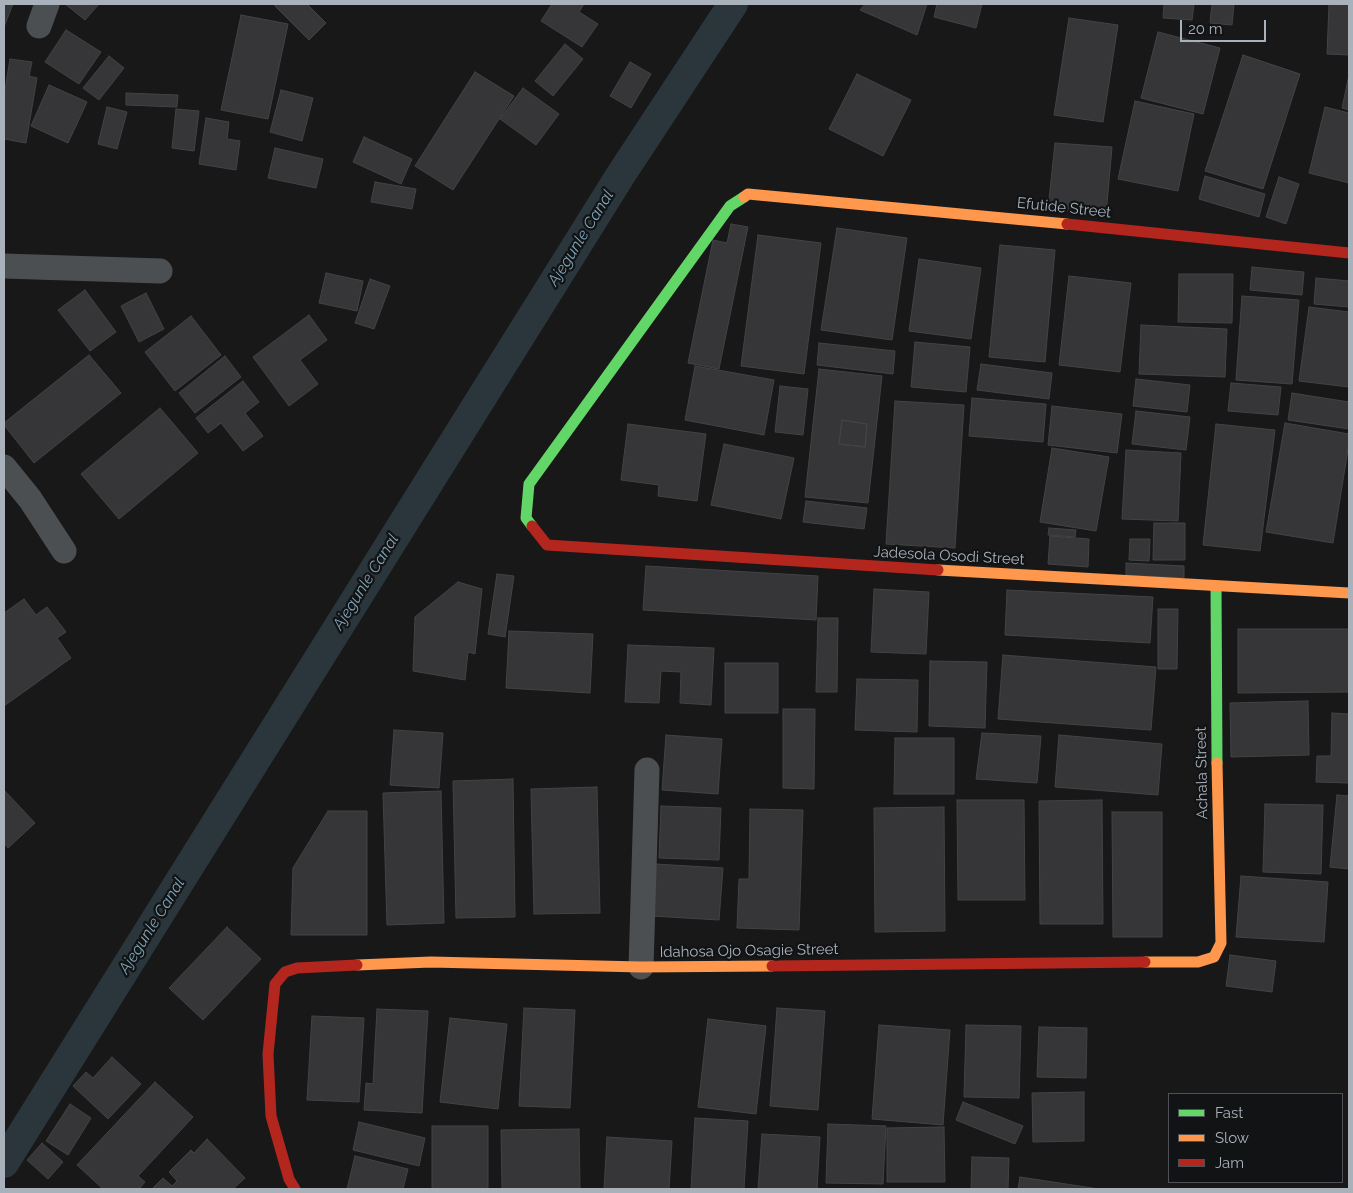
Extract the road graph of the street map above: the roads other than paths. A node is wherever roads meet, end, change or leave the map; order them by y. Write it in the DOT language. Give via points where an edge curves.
graph roads {
  1 [pos="1349,253"];
  2 [pos="4,266"];
  3 [pos="160,271"];
  4 [pos="4,466"];
  5 [pos="547,545"];
  6 [pos="64,551"];
  7 [pos="1216,586"];
  8 [pos="1349,593"];
  9 [pos="647,770"];
  10 [pos="1214,958"];
  11 [pos="641,966"];
  12 [pos="295,1189"];
  1 -- 5 [label="street, Efutide Street" via="1080,224 748,194 730,206 529,484 526,518"];
  2 -- 3 [label="street"];
  4 -- 6 [label="street"];
  5 -- 7 [label="street, Jadesola Osodi Street"];
  7 -- 8 [label="street, Jadesola Osodi Street"];
  7 -- 10 [label="street, Achala Street" via="1221,943"];
  9 -- 11 [label="street"];
  10 -- 11 [label="street, Idahosa Ojo Osagie Street" via="1198,962"];
  11 -- 12 [label="street, Idahosa Ojo Osagie Street" via="431,962 297,968 285,972 275,984 268,1054 271,1116 289,1179"];
}
